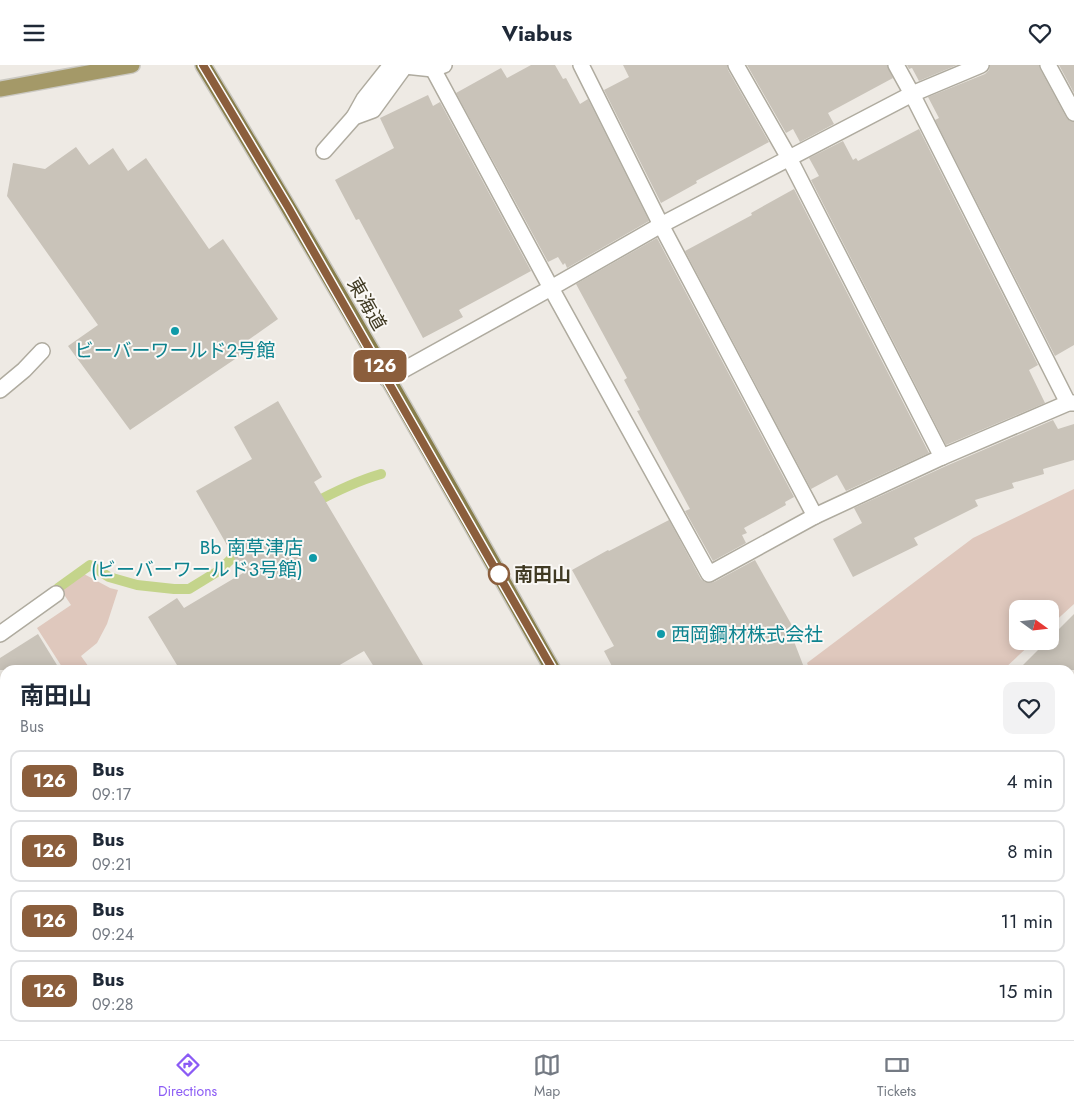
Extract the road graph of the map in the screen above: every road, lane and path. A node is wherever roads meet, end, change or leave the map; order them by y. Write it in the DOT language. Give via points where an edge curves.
graph roads {
  1 [pos="132,65"];
  2 [pos="203,65"];
  3 [pos="391,65"];
  4 [pos="580,65"];
  5 [pos="736,65"];
  6 [pos="896,65"];
  7 [pos="981,65"];
  8 [pos="1048,65"];
  9 [pos="438,67"];
  10 [pos="0,89"];
  11 [pos="912,94"];
  12 [pos="1074,113"];
  13 [pos="354,117"];
  14 [pos="324,151"];
  15 [pos="789,158"];
  16 [pos="661,225"];
  17 [pos="552,288"];
  18 [pos="42,351"];
  19 [pos="387,379"];
  20 [pos="0,390"];
  21 [pos="1071,403"];
  22 [pos="942,457"];
  23 [pos="815,516"];
  24 [pos="56,595"];
  25 [pos="0,634"];
  26 [pos="550,665"];
  1 -- 10 [label="main road"];
  2 -- 19 [label="highway, 東海道"];
  3 -- 13 [label="street"];
  4 -- 16 [label="street"];
  5 -- 15 [label="street"];
  6 -- 11 [label="street"];
  7 -- 11 [label="street"];
  8 -- 12 [label="street"];
  9 -- 13 [label="street" via="406,66 373,110"];
  9 -- 17 [label="street"];
  11 -- 15 [label="street"];
  11 -- 21 [label="street"];
  13 -- 14 [label="street"];
  15 -- 16 [label="street"];
  15 -- 22 [label="street"];
  16 -- 17 [label="street"];
  16 -- 23 [label="street"];
  17 -- 19 [label="street"];
  17 -- 23 [label="street" via="709,574"];
  18 -- 20 [label="street"];
  19 -- 26 [label="highway, 東海道"];
  21 -- 22 [label="street"];
  22 -- 23 [label="street"];
  24 -- 25 [label="street"];
}
